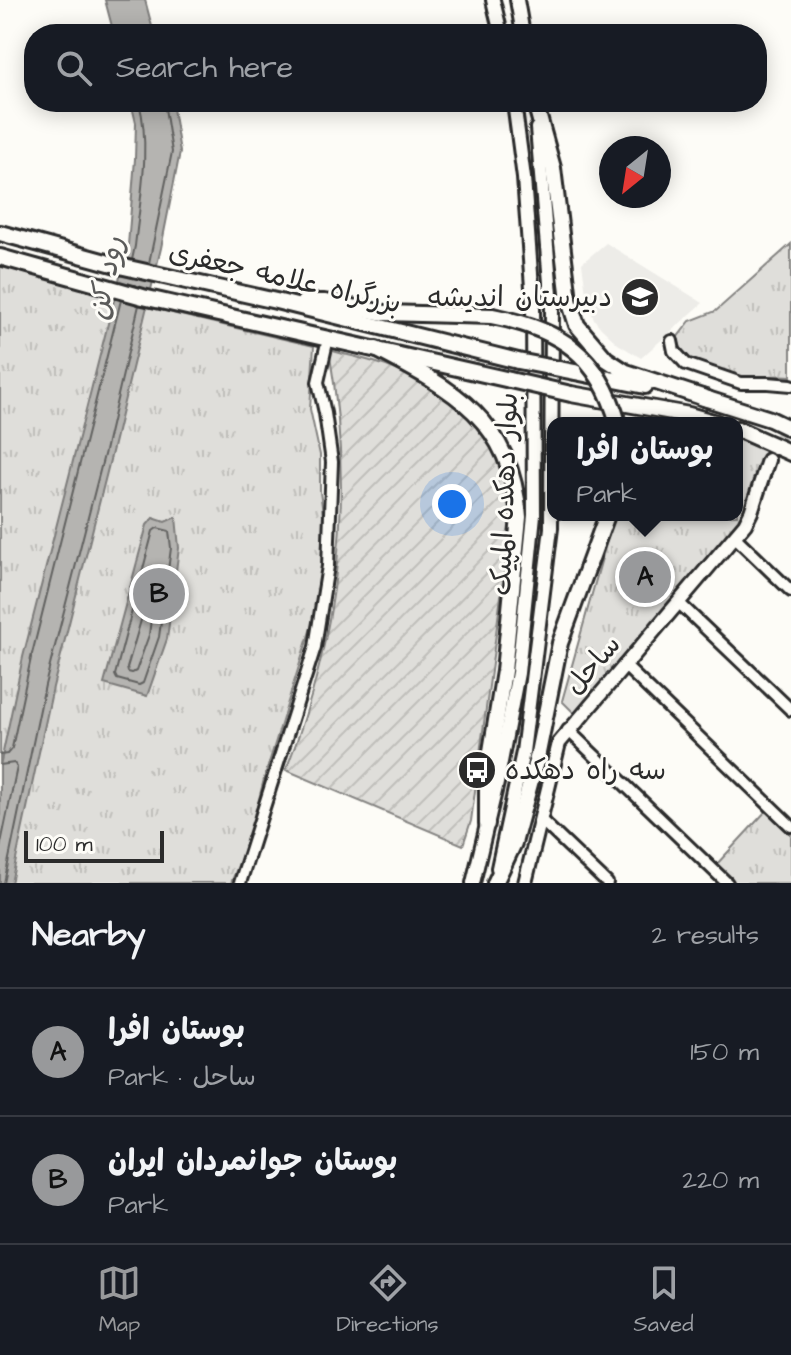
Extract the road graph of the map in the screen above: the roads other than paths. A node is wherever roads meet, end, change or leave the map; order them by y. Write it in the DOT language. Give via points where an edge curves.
graph roads {
  1 [pos="493,0"];
  2 [pos="517,0"];
  3 [pos="499,24"];
  4 [pos="521,24"];
  5 [pos="515,112"];
  6 [pos="536,112"];
  7 [pos="537,112"];
  8 [pos="0,233"];
  9 [pos="0,257"];
  10 [pos="276,301"];
  11 [pos="672,341"];
  12 [pos="326,347"];
  13 [pos="376,349"];
  14 [pos="791,385"];
  15 [pos="708,399"];
  16 [pos="552,417"];
  17 [pos="616,417"];
  18 [pos="696,417"];
  19 [pos="791,429"];
  20 [pos="743,432"];
  21 [pos="791,453"];
  22 [pos="768,460"];
  23 [pos="551,521"];
  24 [pos="605,521"];
  25 [pos="735,537"];
  26 [pos="791,591"];
  27 [pos="678,602"];
  28 [pos="624,665"];
  29 [pos="791,710"];
  30 [pos="568,730"];
  31 [pos="541,820"];
  32 [pos="487,824"];
  33 [pos="791,826"];
  34 [pos="240,883"];
  35 [pos="473,883"];
  36 [pos="495,883"];
  37 [pos="525,883"];
  38 [pos="607,883"];
  39 [pos="727,883"];
  1 -- 3 [label="main road"];
  2 -- 4 [label="main road"];
  5 -- 32 [label="main road, بلوار دهکده المپیک" via="533,301 534,515 518,673"];
  6 -- 16 [label="main road, بلوار دهکده المپیک" via="552,306"];
  7 -- 15 [label="highway" via="553,168 569,300 577,325 606,359 626,372"];
  8 -- 10 [label="highway, بزرگراه علامه جعفری"];
  9 -- 13 [label="highway, بزرگراه علامه جعفری" via="143,297"];
  10 -- 15 [label="highway, بزرگراه علامه جعفری, bridge" via="518,361"];
  10 -- 17 [label="highway, bridge" via="324,302 385,313 492,316 531,325 572,347 598,375"];
  11 -- 14 [label="street" via="686,364 741,383"];
  12 -- 34 [label="street" via="318,382 332,462 328,566 315,647"];
  13 -- 18 [label="highway, بزرگراه علامه جعفری, bridge"];
  13 -- 32 [label="highway" via="464,402 490,428 503,448 517,494 504,671 487,776"];
  15 -- 19 [label="highway, بزرگراه علامه جعفری"];
  20 -- 21 [label="highway"];
  22 -- 25 [label="main road, ساحل" via="751,512"];
  23 -- 36 [label="main road, بلوار دهکده المپیک" via="523,752"];
  24 -- 36 [label="highway" via="560,643 514,843"];
  25 -- 26 [label="street"];
  25 -- 27 [label="main road, ساحل"];
  27 -- 28 [label="main road, ساحل"];
  27 -- 29 [label="street"];
  28 -- 30 [label="main road, ساحل"];
  28 -- 33 [label="street"];
  30 -- 31 [label="main road, ساحل" via="559,743"];
  30 -- 39 [label="street"];
  31 -- 37 [label="main road, ساحل"];
  31 -- 38 [label="street"];
  32 -- 35 [label="main road, بلوار دهکده المپیک"];
}
